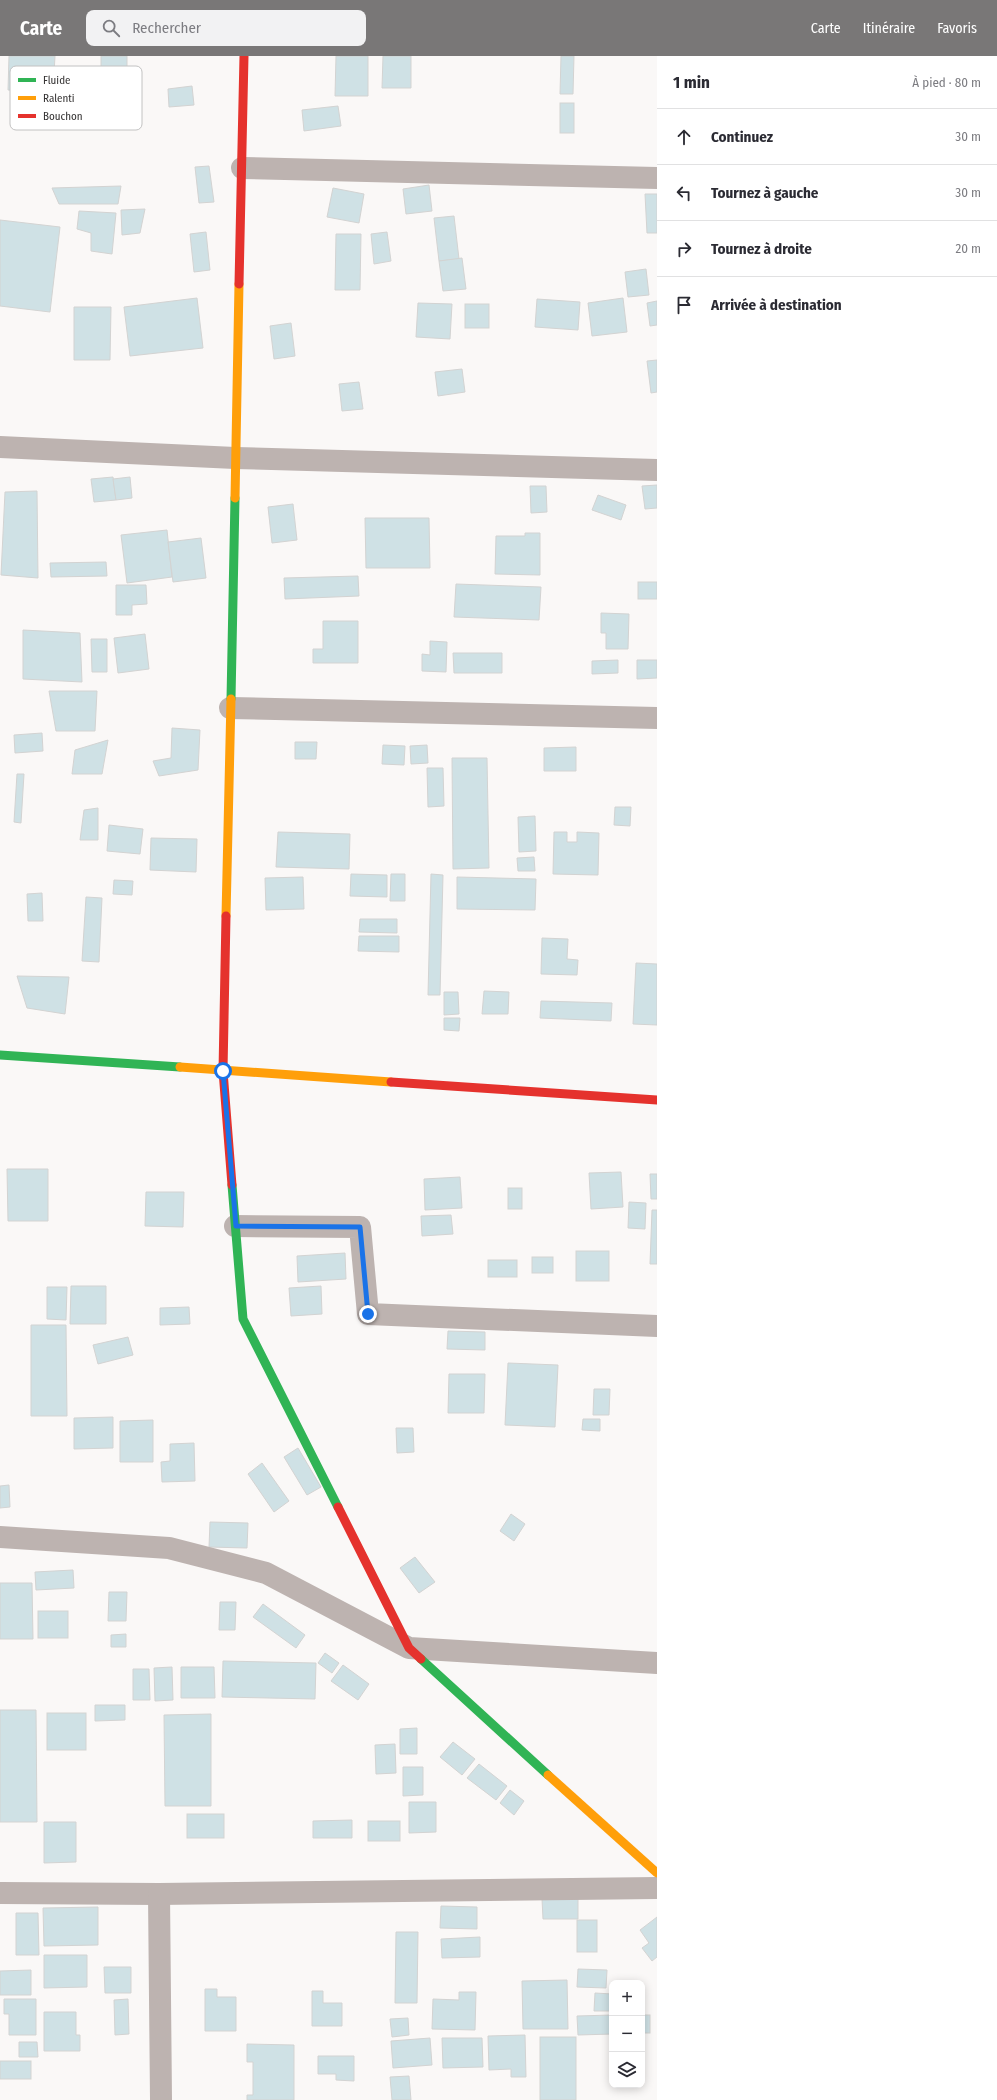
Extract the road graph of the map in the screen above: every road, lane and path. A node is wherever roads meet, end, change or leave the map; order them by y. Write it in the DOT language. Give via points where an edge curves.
graph roads {
  1 [pos="244,56"];
  2 [pos="242,168"];
  3 [pos="657,178"];
  4 [pos="0,447"];
  5 [pos="236,458"];
  6 [pos="657,470"];
  7 [pos="230,708"];
  8 [pos="657,718"];
  9 [pos="0,1055"];
  10 [pos="223,1071"];
  11 [pos="657,1100"];
  12 [pos="236,1226"];
  13 [pos="657,1326"];
  14 [pos="0,1538"];
  15 [pos="409,1648"];
  16 [pos="657,1663"];
  17 [pos="657,1873"];
  18 [pos="657,1888"];
  19 [pos="0,1893"];
  20 [pos="159,1894"];
  21 [pos="161,2100"];
  1 -- 2 [label="street"];
  2 -- 3 [label="street"];
  2 -- 5 [label="street"];
  4 -- 5 [label="street"];
  5 -- 6 [label="street"];
  5 -- 7 [label="street"];
  7 -- 8 [label="street"];
  7 -- 10 [label="street"];
  9 -- 10 [label="street"];
  10 -- 11 [label="street"];
  10 -- 12 [label="street"];
  12 -- 13 [label="street" via="360,1227 368,1314"];
  12 -- 15 [label="street" via="243,1318"];
  14 -- 15 [label="street" via="169,1548 266,1573"];
  15 -- 16 [label="street"];
  15 -- 17 [label="street"];
  18 -- 20 [label="street"];
  19 -- 20 [label="street"];
  20 -- 21 [label="street"];
}
